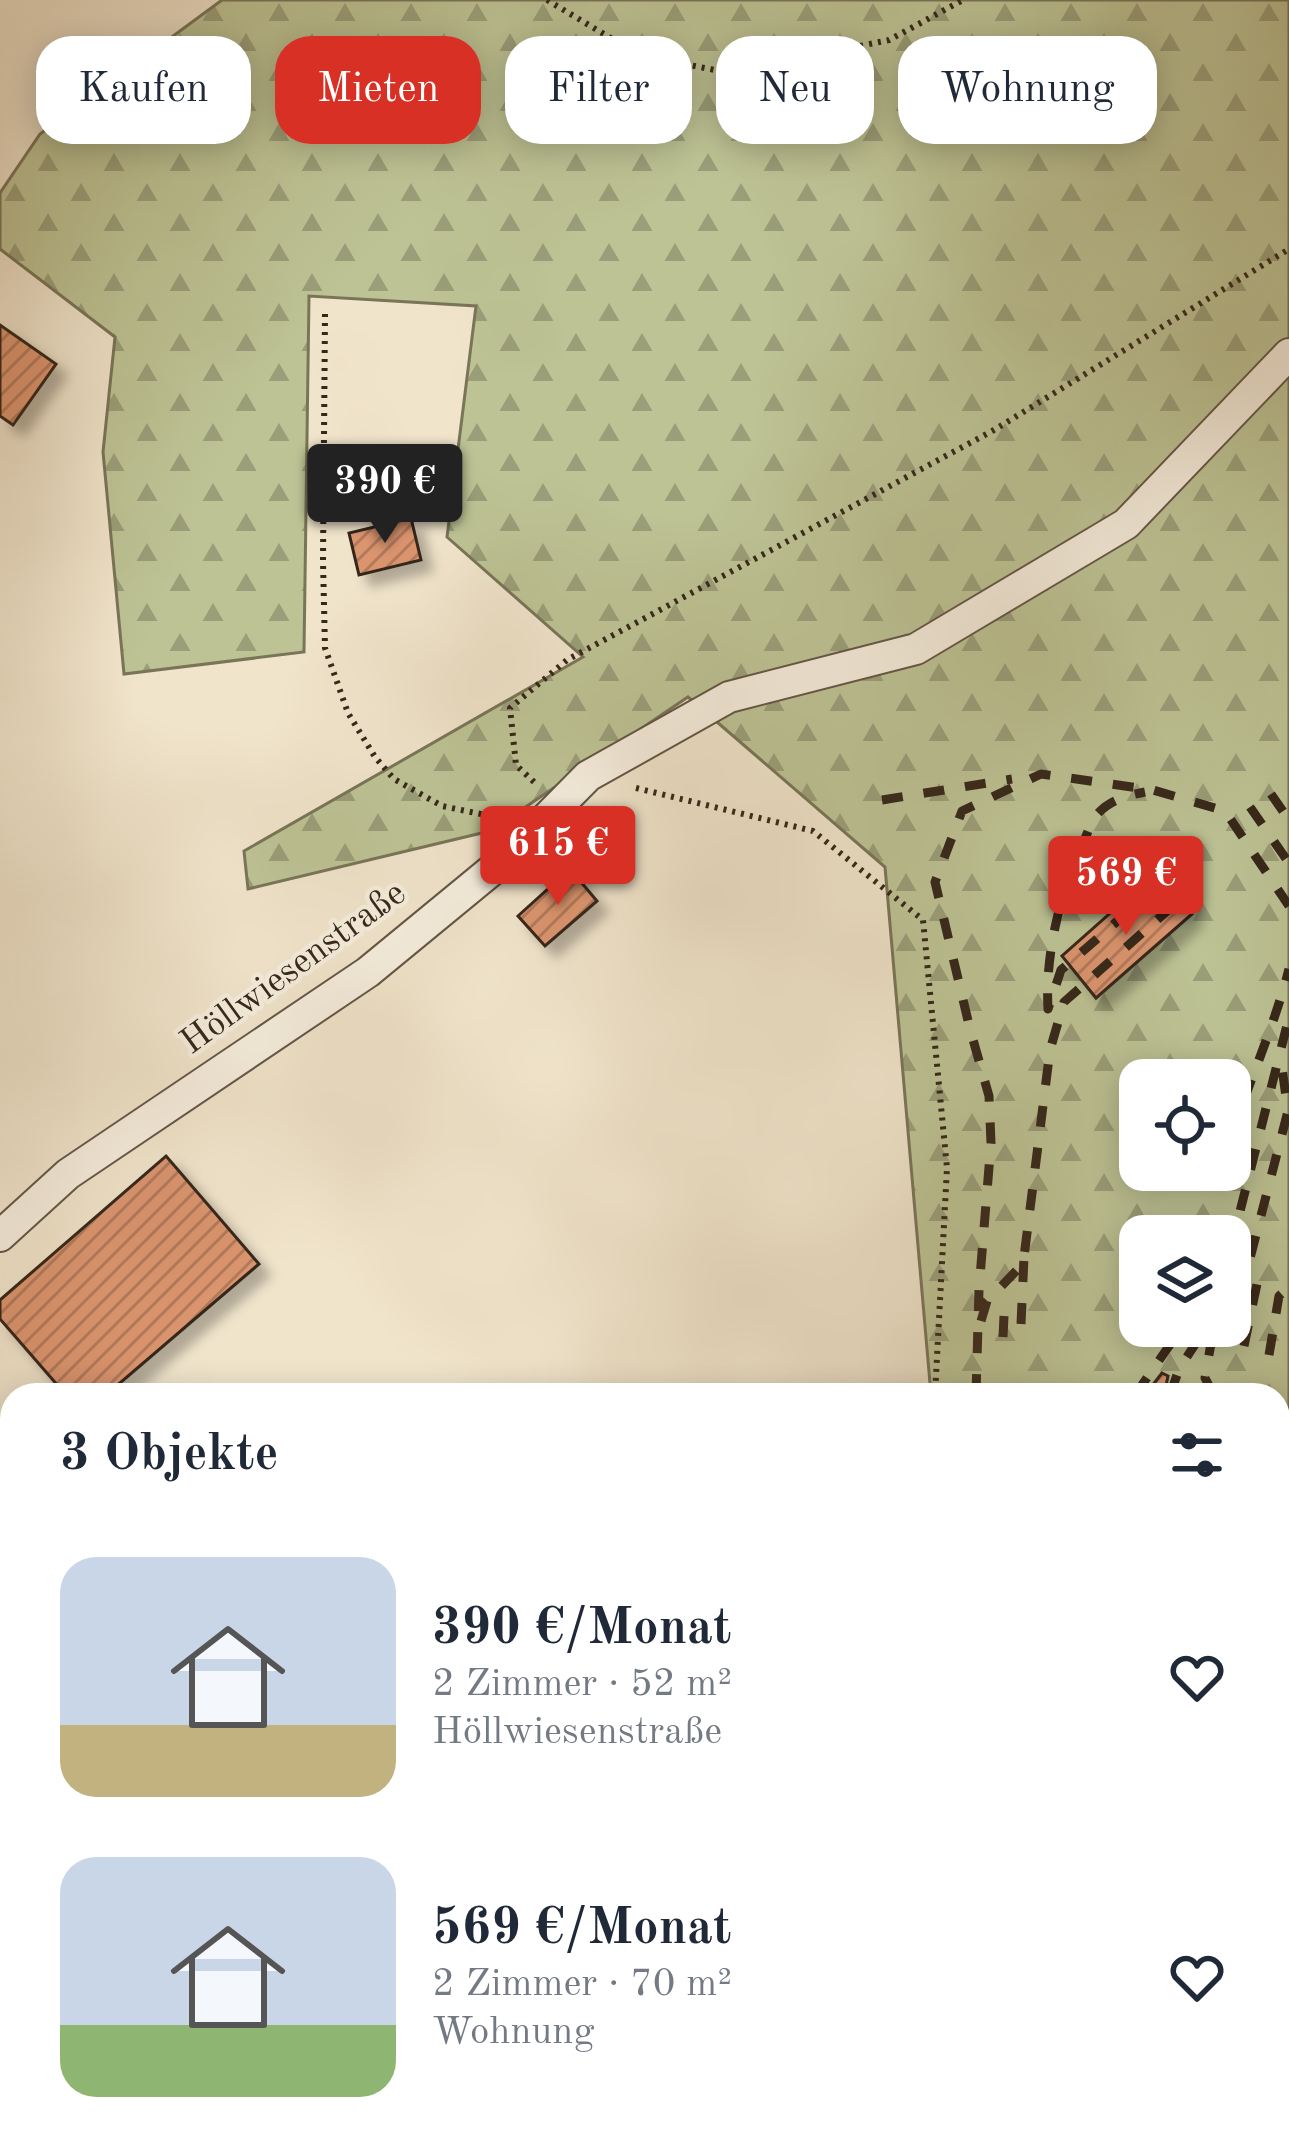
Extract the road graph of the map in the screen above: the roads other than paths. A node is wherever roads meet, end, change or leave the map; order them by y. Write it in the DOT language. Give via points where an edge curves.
graph roads {
  1 [pos="1289,354"];
  2 [pos="0,1236"];
  1 -- 2 [label="street, Höllwiesenstraße" via="1126,524 916,649 729,697 588,776 509,856 368,972 68,1174"];
}
